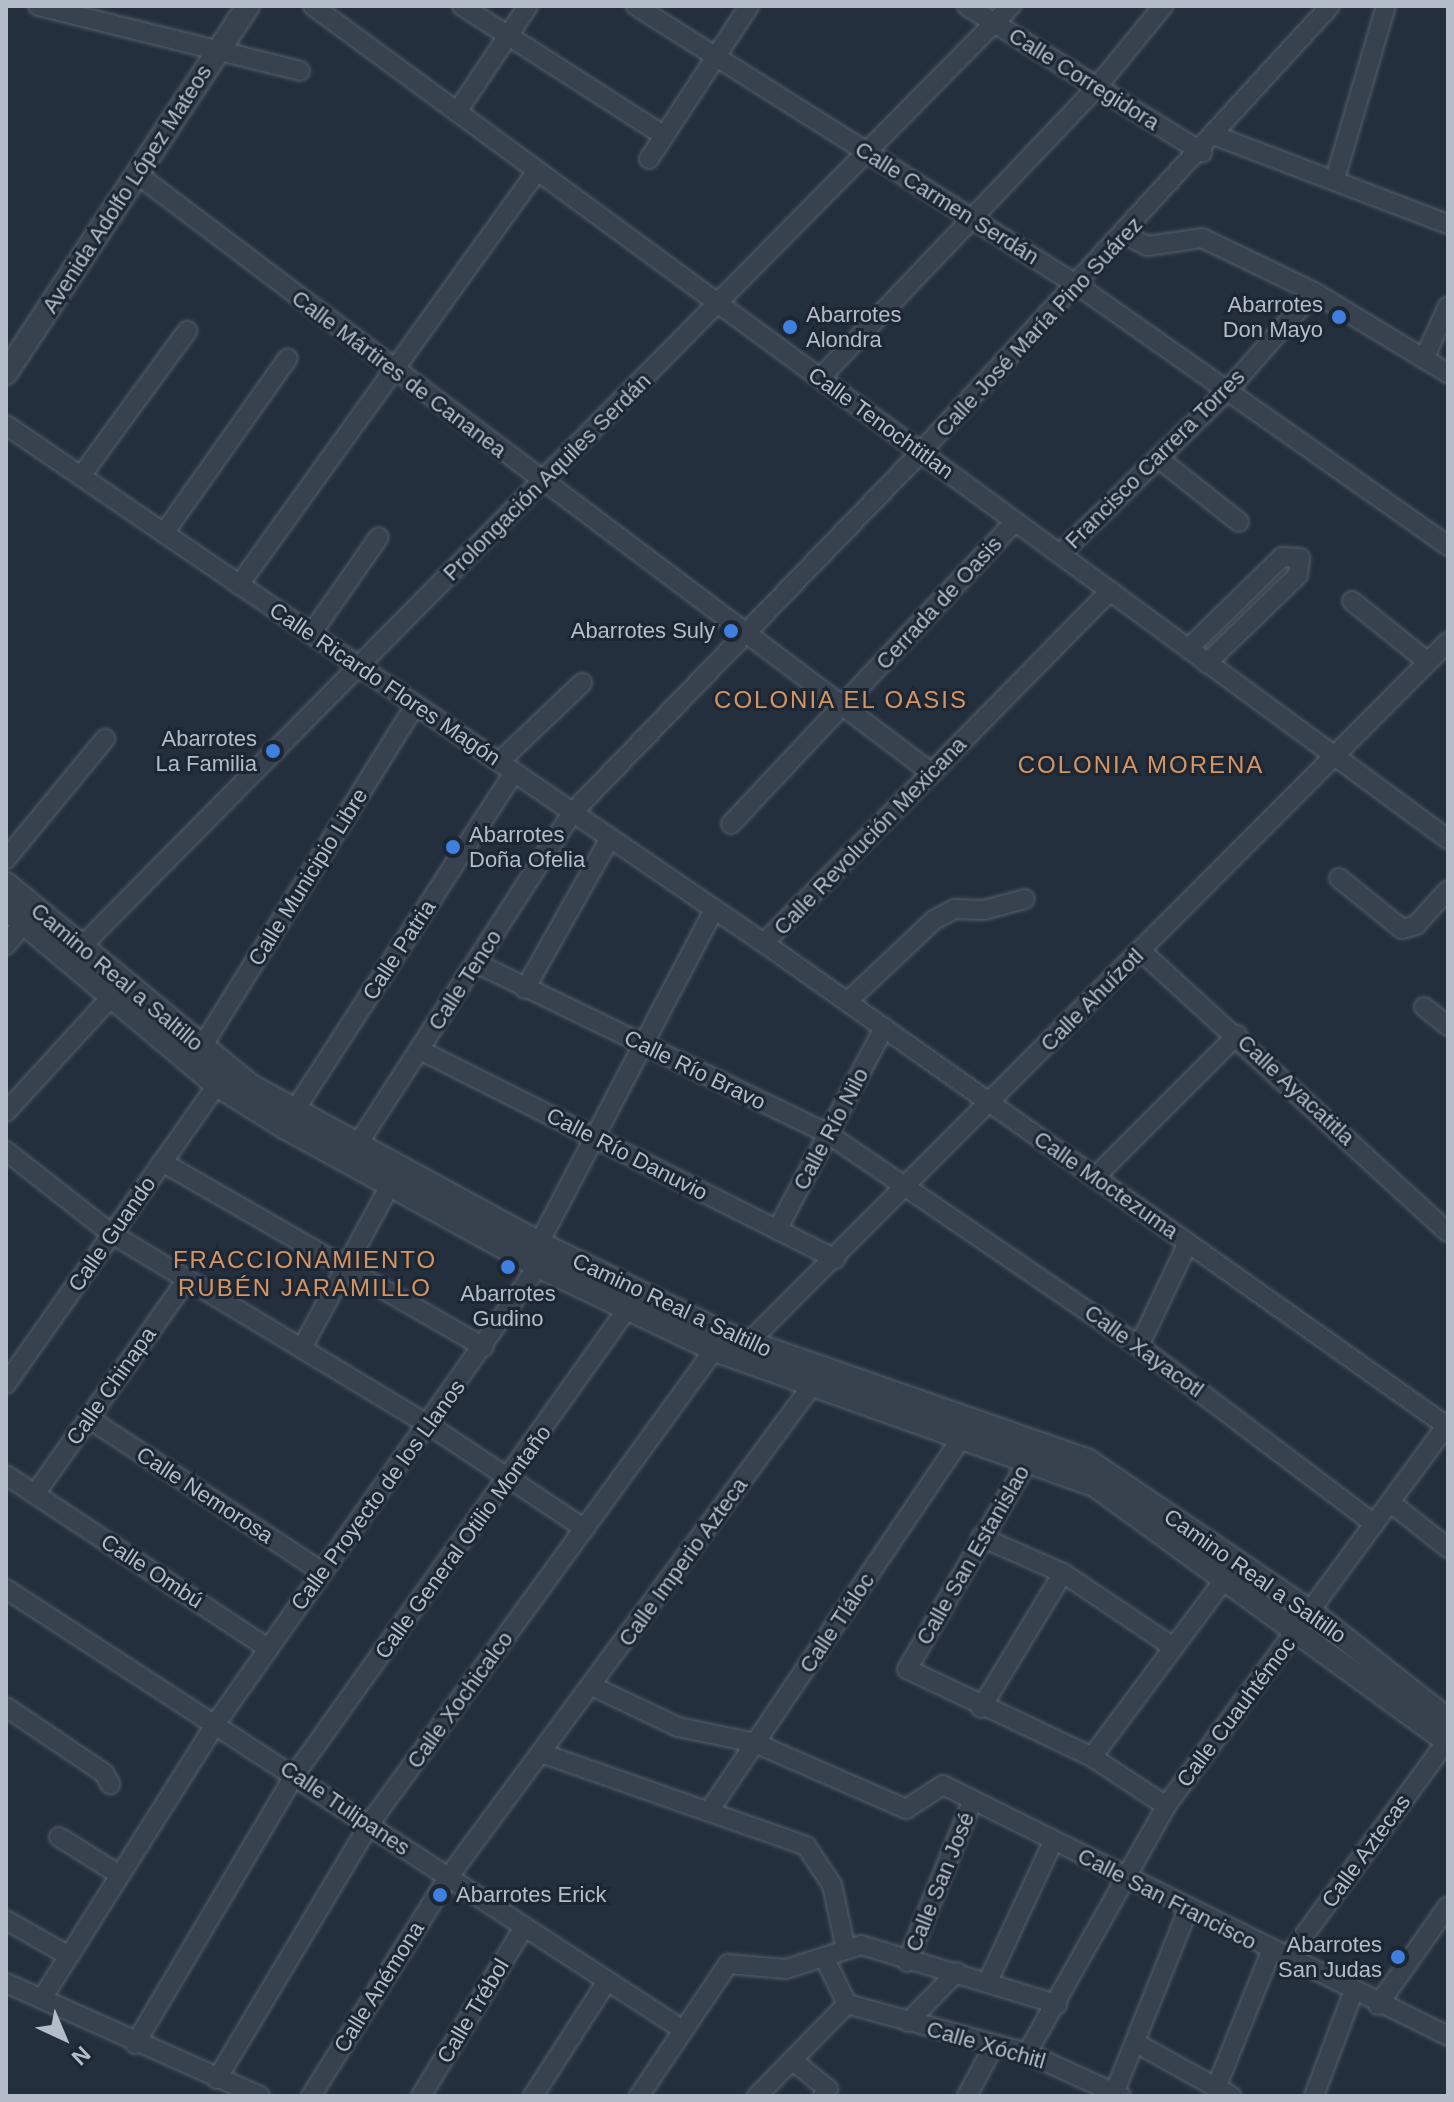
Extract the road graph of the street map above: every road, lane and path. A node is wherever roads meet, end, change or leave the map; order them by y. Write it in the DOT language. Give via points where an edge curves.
graph roads {
  1 [pos="38,6"];
  2 [pos="248,6"];
  3 [pos="313,6"];
  4 [pos="462,6"];
  5 [pos="528,6"];
  6 [pos="638,6"];
  7 [pos="749,6"];
  8 [pos="967,6"];
  9 [pos="1011,6"];
  10 [pos="1163,6"];
  11 [pos="1330,6"];
  12 [pos="1386,6"];
  13 [pos="995,23"];
  14 [pos="508,35"];
  15 [pos="220,48"];
  16 [pos="717,59"];
  17 [pos="300,71"];
  18 [pos="1096,88"];
  19 [pos="457,112"];
  20 [pos="663,135"];
  21 [pos="1216,136"];
  22 [pos="1202,152"];
  23 [pos="870,153"];
  24 [pos="649,159"];
  25 [pos="537,171"];
  26 [pos="138,175"];
  27 [pos="1335,179"];
  28 [pos="971,217"];
  29 [pos="1448,224"];
  30 [pos="1125,235"];
  31 [pos="1077,285"];
  32 [pos="1314,292"];
  33 [pos="718,304"];
  34 [pos="1448,306"];
  35 [pos="187,331"];
  36 [pos="288,358"];
  37 [pos="1424,359"];
  38 [pos="9,361"];
  39 [pos="391,368"];
  40 [pos="1448,373"];
  41 [pos="820,378"];
  42 [pos="1228,390"];
  43 [pos="6,425"];
  44 [pos="921,452"];
  45 [pos="1158,458"];
  46 [pos="81,476"];
  47 [pos="543,483"];
  48 [pos="1015,522"];
  49 [pos="1239,522"];
  50 [pos="164,533"];
  51 [pos="379,537"];
  52 [pos="1448,546"];
  53 [pos="1060,554"];
  54 [pos="239,585"];
  55 [pos="1110,591"];
  56 [pos="1352,601"];
  57 [pos="742,633"];
  58 [pos="311,634"];
  59 [pos="1448,642"];
  60 [pos="1188,649"];
  61 [pos="1428,662"];
  62 [pos="1207,663"];
  63 [pos="359,666"];
  64 [pos="582,683"];
  65 [pos="415,705"];
  66 [pos="841,707"];
  67 [pos="105,739"];
  68 [pos="1334,756"];
  69 [pos="506,767"];
  70 [pos="932,773"];
  71 [pos="573,812"];
  72 [pos="731,824"];
  73 [pos="610,838"];
  74 [pos="1448,839"];
  75 [pos="6,859"];
  76 [pos="1339,878"];
  77 [pos="6,884"];
  78 [pos="1448,890"];
  79 [pos="1025,899"];
  80 [pos="6,908"];
  81 [pos="714,909"];
  82 [pos="30,915"];
  83 [pos="764,943"];
  84 [pos="6,945"];
  85 [pos="82,946"];
  86 [pos="1141,951"];
  87 [pos="476,963"];
  88 [pos="525,989"];
  89 [pos="112,996"];
  90 [pos="847,1002"];
  91 [pos="1424,1007"];
  92 [pos="1448,1026"];
  93 [pos="884,1028"];
  94 [pos="1237,1035"];
  95 [pos="642,1045"];
  96 [pos="201,1048"];
  97 [pos="420,1050"];
  98 [pos="217,1085"];
  99 [pos="990,1103"];
  100 [pos="6,1112"];
  101 [pos="290,1119"];
  102 [pos="828,1134"];
  103 [pos="594,1138"];
  104 [pos="356,1147"];
  105 [pos="6,1151"];
  106 [pos="162,1162"];
  107 [pos="1095,1177"];
  108 [pos="909,1185"];
  109 [pos="389,1187"];
  110 [pos="777,1230"];
  111 [pos="1448,1232"];
  112 [pos="112,1234"];
  113 [pos="539,1243"];
  114 [pos="1188,1243"];
  115 [pos="835,1259"];
  116 [pos="538,1266"];
  117 [pos="345,1269"];
  118 [pos="187,1279"];
  119 [pos="627,1309"];
  120 [pos="730,1346"];
  121 [pos="1139,1346"];
  122 [pos="484,1347"];
  123 [pos="302,1348"];
  124 [pos="818,1377"];
  125 [pos="6,1384"];
  126 [pos="88,1418"];
  127 [pos="429,1425"];
  128 [pos="1447,1426"];
  129 [pos="962,1437"];
  130 [pos="1034,1450"];
  131 [pos="6,1475"];
  132 [pos="511,1476"];
  133 [pos="35,1494"];
  134 [pos="1391,1503"];
  135 [pos="1374,1524"];
  136 [pos="585,1529"];
  137 [pos="981,1537"];
  138 [pos="1448,1548"];
  139 [pos="322,1572"];
  140 [pos="1063,1573"];
  141 [pos="1226,1577"];
  142 [pos="6,1589"];
  143 [pos="1305,1620"];
  144 [pos="1173,1647"];
  145 [pos="269,1649"];
  146 [pos="592,1686"];
  147 [pos="6,1707"];
  148 [pos="981,1708"];
  149 [pos="216,1723"];
  150 [pos="1448,1734"];
  151 [pos="755,1743"];
  152 [pos="541,1753"];
  153 [pos="1092,1757"];
  154 [pos="296,1773"];
  155 [pos="110,1784"];
  156 [pos="972,1802"];
  157 [pos="1166,1806"];
  158 [pos="711,1808"];
  159 [pos="370,1823"];
  160 [pos="59,1837"];
  161 [pos="1053,1842"];
  162 [pos="118,1874"];
  163 [pos="1123,1875"];
  164 [pos="447,1879"];
  165 [pos="1448,1906"];
  166 [pos="1188,1909"];
  167 [pos="6,1920"];
  168 [pos="524,1927"];
  169 [pos="1441,1930"];
  170 [pos="845,1945"];
  171 [pos="67,1955"];
  172 [pos="1278,1956"];
  173 [pos="825,1959"];
  174 [pos="907,1962"];
  175 [pos="957,1972"];
  176 [pos="989,1979"];
  177 [pos="607,1981"];
  178 [pos="6,1983"];
  179 [pos="1353,1993"];
  180 [pos="43,1997"];
  181 [pos="847,2004"];
  182 [pos="1057,2004"];
  183 [pos="1378,2005"];
  184 [pos="908,2022"];
  185 [pos="683,2030"];
  186 [pos="1448,2036"];
  187 [pos="135,2044"];
  188 [pos="1138,2044"];
  189 [pos="993,2047"];
  190 [pos="1027,2053"];
  191 [pos="792,2060"];
  192 [pos="217,2079"];
  193 [pos="1224,2092"];
  194 [pos="826,2093"];
  195 [pos="1116,2095"];
  196 [pos="260,2096"];
  197 [pos="311,2096"];
  198 [pos="421,2096"];
  199 [pos="533,2096"];
  200 [pos="639,2096"];
  201 [pos="757,2096"];
  202 [pos="967,2096"];
  203 [pos="1314,2096"];
  1 -- 15 [label="street"];
  2 -- 15 [label="street, Avenida Adolfo López Mateos"];
  3 -- 19 [label="street, Calle Tenochtitlan"];
  4 -- 14 [label="street"];
  5 -- 14 [label="street"];
  6 -- 16 [label="street, Calle Carmen Serdán"];
  7 -- 16 [label="street"];
  8 -- 13 [label="street, Calle Corregidora"];
  9 -- 13 [label="street, Prolongación Aquiles Serdán"];
  10 -- 18 [label="street"];
  11 -- 21 [label="street, Calle José María Pino Suárez"];
  12 -- 27 [label="street"];
  13 -- 18 [label="street, Calle Corregidora"];
  13 -- 23 [label="street, Prolongación Aquiles Serdán"];
  14 -- 19 [label="street"];
  14 -- 20 [label="street"];
  15 -- 17 [label="street"];
  15 -- 26 [label="street, Avenida Adolfo López Mateos"];
  16 -- 20 [label="street"];
  16 -- 23 [label="street, Calle Carmen Serdán"];
  18 -- 22 [label="street, Calle Corregidora"];
  18 -- 28 [label="street"];
  19 -- 25 [label="street, Calle Tenochtitlan"];
  20 -- 24 [label="street"];
  21 -- 22 [label="street, Calle José María Pino Suárez"];
  21 -- 27 [label="street"];
  22 -- 30 [label="street, Calle José María Pino Suárez"];
  23 -- 28 [label="street, Calle Carmen Serdán"];
  23 -- 33 [label="street, Prolongación Aquiles Serdán"];
  25 -- 33 [label="street, Calle Tenochtitlan"];
  25 -- 39 [label="street"];
  26 -- 38 [label="street, Avenida Adolfo López Mateos"];
  26 -- 39 [label="street, Calle Mártires de Cananea"];
  27 -- 29 [label="street"];
  28 -- 31 [label="street, Calle Carmen Serdán"];
  28 -- 41 [label="street"];
  30 -- 31 [label="street, Calle José María Pino Suárez"];
  30 -- 32 [label="street" via="1148,246 1202,238"];
  31 -- 42 [label="street, Calle Carmen Serdán"];
  31 -- 44 [label="street, Calle José María Pino Suárez"];
  32 -- 37 [label="street"];
  32 -- 42 [label="street, Francisco Carrera Torres"];
  33 -- 41 [label="street, Calle Tenochtitlan"];
  33 -- 47 [label="street, Prolongación Aquiles Serdán"];
  34 -- 37 [label="street"];
  35 -- 46 [label="street"];
  36 -- 50 [label="street"];
  37 -- 40 [label="street"];
  39 -- 47 [label="street, Calle Mártires de Cananea"];
  39 -- 54 [label="street"];
  41 -- 44 [label="street, Calle Tenochtitlan"];
  42 -- 45 [label="street, Francisco Carrera Torres"];
  42 -- 52 [label="street, Calle Carmen Serdán"];
  43 -- 46 [label="street, Calle Ricardo Flores Magón"];
  44 -- 48 [label="street, Calle Tenochtitlan"];
  44 -- 57 [label="street, Calle José María Pino Suárez"];
  45 -- 49 [label="street"];
  45 -- 53 [label="street, Francisco Carrera Torres"];
  46 -- 50 [label="street, Calle Ricardo Flores Magón"];
  47 -- 57 [label="street, Calle Mártires de Cananea"];
  47 -- 63 [label="street, Prolongación Aquiles Serdán"];
  48 -- 53 [label="street, Calle Tenochtitlan"];
  48 -- 66 [label="street, Cerrada de Oasis"];
  50 -- 54 [label="street, Calle Ricardo Flores Magón"];
  51 -- 58 [label="street"];
  53 -- 55 [label="street, Calle Tenochtitlan"];
  54 -- 58 [label="street, Calle Ricardo Flores Magón"];
  55 -- 60 [label="street, Calle Tenochtitlan"];
  55 -- 70 [label="street, Calle Revolución Mexicana"];
  56 -- 61 [label="street"];
  57 -- 66 [label="street, Calle Mártires de Cananea"];
  57 -- 71 [label="street, Calle José María Pino Suárez"];
  58 -- 63 [label="street, Calle Ricardo Flores Magón"];
  59 -- 61 [label="street, Calle Ahuízotl"];
  60 -- 62 [label="street, Calle Tenochtitlan"];
  60 -- 62 [label="street" via="1282,557 1297,555 1301,572"];
  61 -- 68 [label="street, Calle Ahuízotl"];
  62 -- 68 [label="street, Calle Tenochtitlan"];
  63 -- 65 [label="street, Calle Ricardo Flores Magón"];
  63 -- 85 [label="street, Prolongación Aquiles Serdán"];
  64 -- 69 [label="street, Calle Patria"];
  65 -- 69 [label="street, Calle Ricardo Flores Magón"];
  65 -- 96 [label="street, Calle Municipio Libre"];
  66 -- 70 [label="street, Calle Mártires de Cananea"];
  66 -- 72 [label="street, Cerrada de Oasis"];
  67 -- 75 [label="street"];
  68 -- 74 [label="street, Calle Tenochtitlan"];
  68 -- 86 [label="street, Calle Ahuízotl"];
  69 -- 71 [label="street, Calle Ricardo Flores Magón"];
  69 -- 101 [label="street, Calle Patria"];
  70 -- 83 [label="street, Calle Revolución Mexicana"];
  71 -- 73 [label="street, Calle Ricardo Flores Magón"];
  71 -- 87 [label="street, Calle Tenco"];
  73 -- 81 [label="street, Calle Ricardo Flores Magón"];
  73 -- 88 [label="street"];
  76 -- 78 [label="street" via="1402,929 1416,925"];
  77 -- 82 [label="street, Camino Real a Saltillo"];
  79 -- 90 [label="street" via="984,910 955,909 934,920"];
  80 -- 82 [label="street, Camino Real a Saltillo"];
  81 -- 83 [label="street, Calle Ricardo Flores Magón"];
  81 -- 95 [label="street"];
  82 -- 84 [label="street"];
  82 -- 85 [label="street, Camino Real a Saltillo"];
  82 -- 89 [label="street, Camino Real a Saltillo"];
  83 -- 90 [label="street, Calle Moctezuma"];
  85 -- 96 [label="street, Camino Real a Saltillo"];
  86 -- 94 [label="street, Calle Ayacatitla"];
  86 -- 99 [label="street, Calle Ahuízotl"];
  87 -- 88 [label="street, Calle Río Bravo"];
  87 -- 97 [label="street, Calle Tenco"];
  88 -- 95 [label="street, Calle Río Bravo"];
  89 -- 98 [label="street, Camino Real a Saltillo"];
  89 -- 100 [label="street"];
  90 -- 93 [label="street, Calle Moctezuma"];
  91 -- 92 [label="street"];
  93 -- 99 [label="street, Calle Moctezuma"];
  93 -- 102 [label="street, Calle Río Nilo"];
  94 -- 107 [label="street"];
  94 -- 111 [label="street, Calle Ayacatitla"];
  95 -- 102 [label="street, Calle Río Bravo"];
  95 -- 103 [label="street"];
  96 -- 101 [label="street, Camino Real a Saltillo"];
  97 -- 103 [label="street, Calle Río Danuvio"];
  97 -- 104 [label="street, Calle Tenco"];
  98 -- 101 [label="street, Camino Real a Saltillo"];
  98 -- 106 [label="street, Calle Guando"];
  99 -- 107 [label="street, Calle Moctezuma"];
  99 -- 108 [label="street, Calle Ahuízotl"];
  101 -- 104 [label="street, Camino Real a Saltillo"];
  101 -- 109 [label="street, Camino Real a Saltillo"];
  102 -- 108 [label="street, Calle Río Bravo"];
  102 -- 110 [label="street, Calle Río Nilo"];
  103 -- 110 [label="street, Calle Río Danuvio"];
  103 -- 113 [label="street"];
  104 -- 113 [label="street, Camino Real a Saltillo"];
  105 -- 112 [label="street"];
  106 -- 112 [label="street, Calle Guando"];
  106 -- 117 [label="street"];
  107 -- 114 [label="street, Calle Moctezuma"];
  108 -- 115 [label="street, Calle Ahuízotl"];
  108 -- 121 [label="street, Calle Xayacotl"];
  109 -- 116 [label="street, Camino Real a Saltillo"];
  109 -- 117 [label="street"];
  110 -- 115 [label="street, Calle Río Danuvio"];
  112 -- 118 [label="street"];
  112 -- 125 [label="street, Calle Guando"];
  113 -- 116 [label="street"];
  113 -- 120 [label="street, Camino Real a Saltillo"];
  114 -- 121 [label="street"];
  114 -- 128 [label="street, Calle Moctezuma"];
  115 -- 120 [label="street, Calle Ahuízotl"];
  116 -- 119 [label="street, Camino Real a Saltillo"];
  116 -- 122 [label="street, Calle Proyecto de los Llanos"];
  117 -- 122 [label="street"];
  117 -- 123 [label="street"];
  118 -- 123 [label="street"];
  118 -- 126 [label="street, Calle Chinapa"];
  119 -- 120 [label="street, Camino Real a Saltillo"];
  119 -- 132 [label="street, Calle General Otilio Montaño"];
  120 -- 124 [label="street, Camino Real a Saltillo"];
  120 -- 136 [label="street, Calle Xochicalco"];
  121 -- 135 [label="street, Calle Xayacotl"];
  122 -- 127 [label="street, Calle Proyecto de los Llanos"];
  123 -- 127 [label="street"];
  124 -- 129 [label="street, Camino Real a Saltillo"];
  124 -- 130 [label="street, Camino Real a Saltillo"];
  124 -- 146 [label="street, Calle Imperio Azteca"];
  126 -- 133 [label="street, Calle Chinapa"];
  126 -- 139 [label="street, Calle Nemorosa"];
  127 -- 132 [label="street"];
  127 -- 139 [label="street, Calle Proyecto de los Llanos"];
  128 -- 134 [label="street, Calle Cuauhtémoc"];
  129 -- 130 [label="street, Camino Real a Saltillo"];
  129 -- 151 [label="street, Calle Tláloc"];
  130 -- 137 [label="street, Calle San Estanislao"];
  130 -- 141 [label="street, Camino Real a Saltillo" via="1096,1486"];
  130 -- 143 [label="street, Camino Real a Saltillo" via="1111,1474"];
  131 -- 133 [label="street, Calle Ombú"];
  132 -- 136 [label="street"];
  132 -- 154 [label="street, Calle General Otilio Montaño"];
  133 -- 145 [label="street, Calle Ombú"];
  134 -- 135 [label="street, Calle Cuauhtémoc"];
  134 -- 138 [label="street"];
  135 -- 143 [label="street, Calle Cuauhtémoc"];
  136 -- 159 [label="street, Calle Xochicalco"];
  137 -- 140 [label="street"];
  137 -- 148 [label="street, Calle San Estanislao" via="907,1669"];
  139 -- 145 [label="street, Calle Proyecto de los Llanos"];
  140 -- 144 [label="street"];
  140 -- 148 [label="street"];
  141 -- 143 [label="street, Camino Real a Saltillo"];
  141 -- 144 [label="street"];
  142 -- 149 [label="street, Calle Tulipanes"];
  143 -- 150 [label="street, Camino Real a Saltillo"];
  143 -- 157 [label="street, Calle Cuauhtémoc"];
  144 -- 153 [label="street"];
  145 -- 149 [label="street, Calle Proyecto de los Llanos"];
  146 -- 151 [label="street" via="678,1727"];
  146 -- 152 [label="street, Calle Imperio Azteca"];
  147 -- 155 [label="street" via="104,1773"];
  148 -- 153 [label="street"];
  149 -- 154 [label="street, Calle Tulipanes"];
  149 -- 162 [label="street, Calle Proyecto de los Llanos"];
  150 -- 172 [label="street, Calle Aztecas"];
  151 -- 156 [label="street, Calle San Francisco" via="906,1809 943,1785"];
  151 -- 158 [label="street, Calle Tláloc"];
  152 -- 158 [label="street"];
  152 -- 164 [label="street, Calle Anémona"];
  153 -- 157 [label="street"];
  154 -- 159 [label="street, Calle Tulipanes"];
  154 -- 187 [label="street, Calle General Otilio Montaño"];
  156 -- 161 [label="street, Calle San Francisco"];
  156 -- 174 [label="street, Calle San José"];
  157 -- 163 [label="street, Calle Cuauhtémoc"];
  158 -- 170 [label="street" via="814,1854 832,1885"];
  159 -- 164 [label="street, Calle Tulipanes"];
  159 -- 192 [label="street, Calle Xochicalco"];
  160 -- 162 [label="street"];
  161 -- 163 [label="street, Calle San Francisco"];
  161 -- 176 [label="street"];
  162 -- 171 [label="street, Calle Proyecto de los Llanos"];
  163 -- 166 [label="street, Calle San Francisco"];
  163 -- 182 [label="street, Calle Cuauhtémoc"];
  164 -- 168 [label="street, Calle Tulipanes"];
  164 -- 197 [label="street, Calle Anémona"];
  165 -- 169 [label="street"];
  166 -- 172 [label="street, Calle San Francisco"];
  166 -- 188 [label="street"];
  167 -- 171 [label="street"];
  168 -- 177 [label="street, Calle Tulipanes"];
  168 -- 198 [label="street, Calle Trébol"];
  169 -- 183 [label="street"];
  170 -- 173 [label="street"];
  170 -- 174 [label="street"];
  171 -- 180 [label="street, Calle Proyecto de los Llanos"];
  172 -- 179 [label="street, Calle San Francisco"];
  172 -- 193 [label="street, Calle Aztecas"];
  173 -- 181 [label="street"];
  173 -- 185 [label="street" via="786,1969 728,1964"];
  174 -- 175 [label="street"];
  175 -- 176 [label="street"];
  175 -- 184 [label="street"];
  176 -- 182 [label="street"];
  177 -- 185 [label="street, Calle Tulipanes"];
  177 -- 199 [label="street"];
  178 -- 180 [label="street"];
  179 -- 183 [label="street, Calle San Francisco"];
  179 -- 203 [label="street"];
  180 -- 187 [label="street"];
  181 -- 184 [label="street, Calle Xóchitl"];
  181 -- 191 [label="street"];
  182 -- 190 [label="street, Calle Cuauhtémoc"];
  183 -- 186 [label="street, Calle San Francisco"];
  184 -- 189 [label="street, Calle Xóchitl"];
  185 -- 200 [label="street"];
  187 -- 192 [label="street"];
  188 -- 193 [label="street"];
  188 -- 195 [label="street"];
  189 -- 190 [label="street, Calle Xóchitl"];
  189 -- 202 [label="street"];
  190 -- 195 [label="street, Calle Xóchitl"];
  191 -- 194 [label="street"];
  191 -- 201 [label="street"];
  192 -- 196 [label="street"];
}
